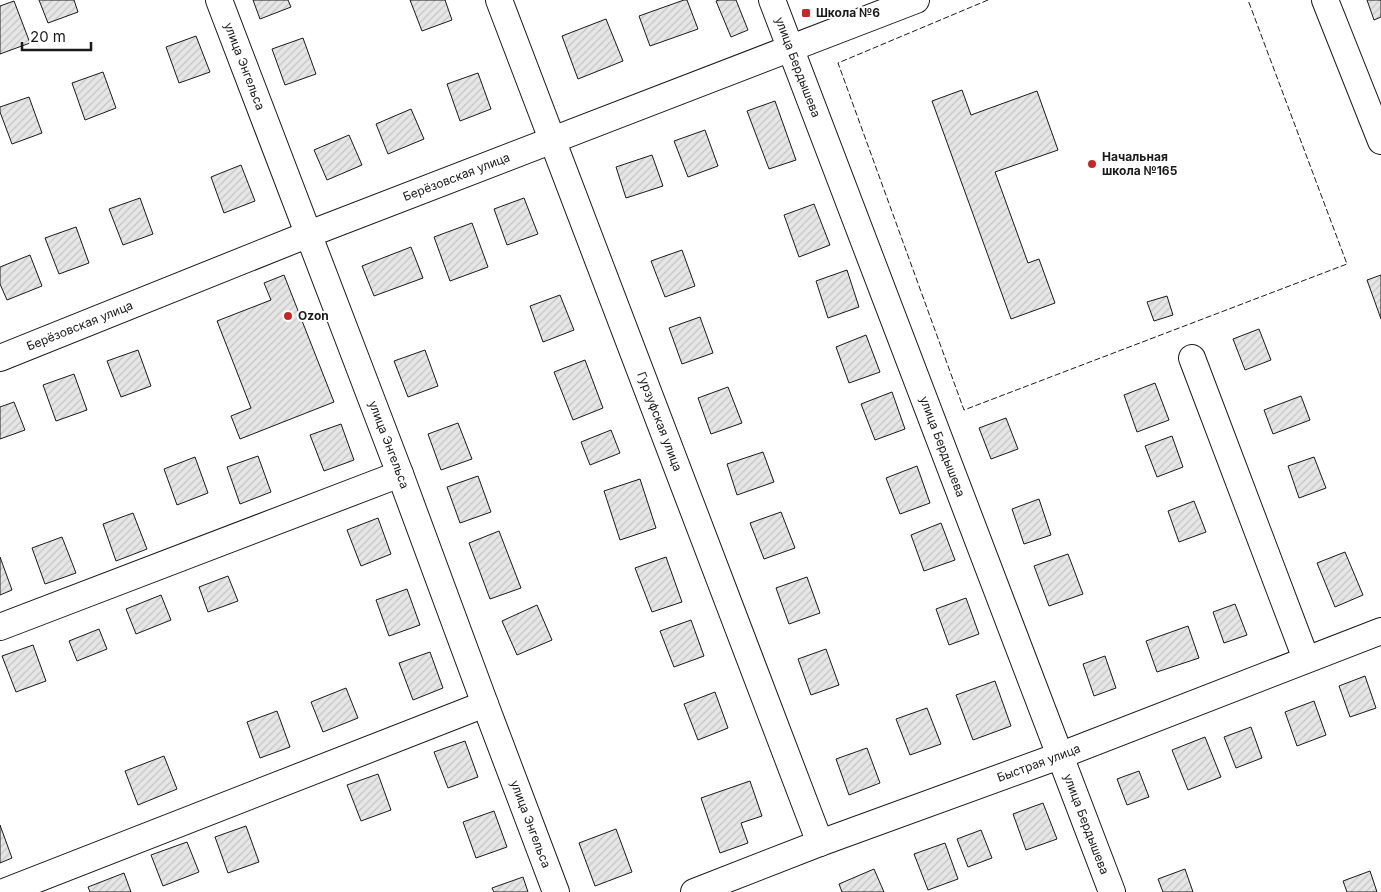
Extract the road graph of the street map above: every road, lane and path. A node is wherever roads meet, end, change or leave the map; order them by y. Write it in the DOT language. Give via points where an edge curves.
graph roads {
  1 [pos="219,0"];
  2 [pos="499,0"];
  3 [pos="772,0"];
  4 [pos="916,0"];
  5 [pos="1325,0"];
  6 [pos="792,49"];
  7 [pos="1376,112"];
  8 [pos="554,141"];
  9 [pos="1381,141"];
  10 [pos="309,234"];
  11 [pos="0,358"];
  12 [pos="1192,358"];
  13 [pos="400,474"];
  14 [pos="0,628"];
  15 [pos="1381,631"];
  16 [pos="1306,659"];
  17 [pos="485,704"];
  18 [pos="1059,756"];
  19 [pos="820,843"];
  20 [pos="4,892"];
  21 [pos="556,892"];
  22 [pos="694,892"];
  23 [pos="1112,892"];
  1 -- 10 [label="street, улица Энгельса"];
  2 -- 8 [label="street, Гурзуфская улица"];
  3 -- 6 [label="street, улица Бердышева"];
  4 -- 6 [label="street, Берёзовская улица"];
  5 -- 7 [label="street"];
  6 -- 8 [label="street, Берёзовская улица"];
  6 -- 18 [label="street, улица Бердышева"];
  7 -- 9 [label="street"];
  8 -- 10 [label="street, Берёзовская улица"];
  8 -- 19 [label="street, Гурзуфская улица"];
  10 -- 11 [label="street, Берёзовская улица"];
  10 -- 13 [label="street, улица Энгельса"];
  12 -- 16 [label="street"];
  13 -- 14 [label="street"];
  13 -- 17 [label="street, улица Энгельса"];
  15 -- 16 [label="street, Быстрая улица"];
  16 -- 18 [label="street, Быстрая улица"];
  17 -- 20 [label="street"];
  17 -- 21 [label="street, улица Энгельса"];
  18 -- 19 [label="street, Быстрая улица"];
  18 -- 23 [label="street, улица Бердышева"];
  19 -- 22 [label="street, Быстрая улица"];
}
